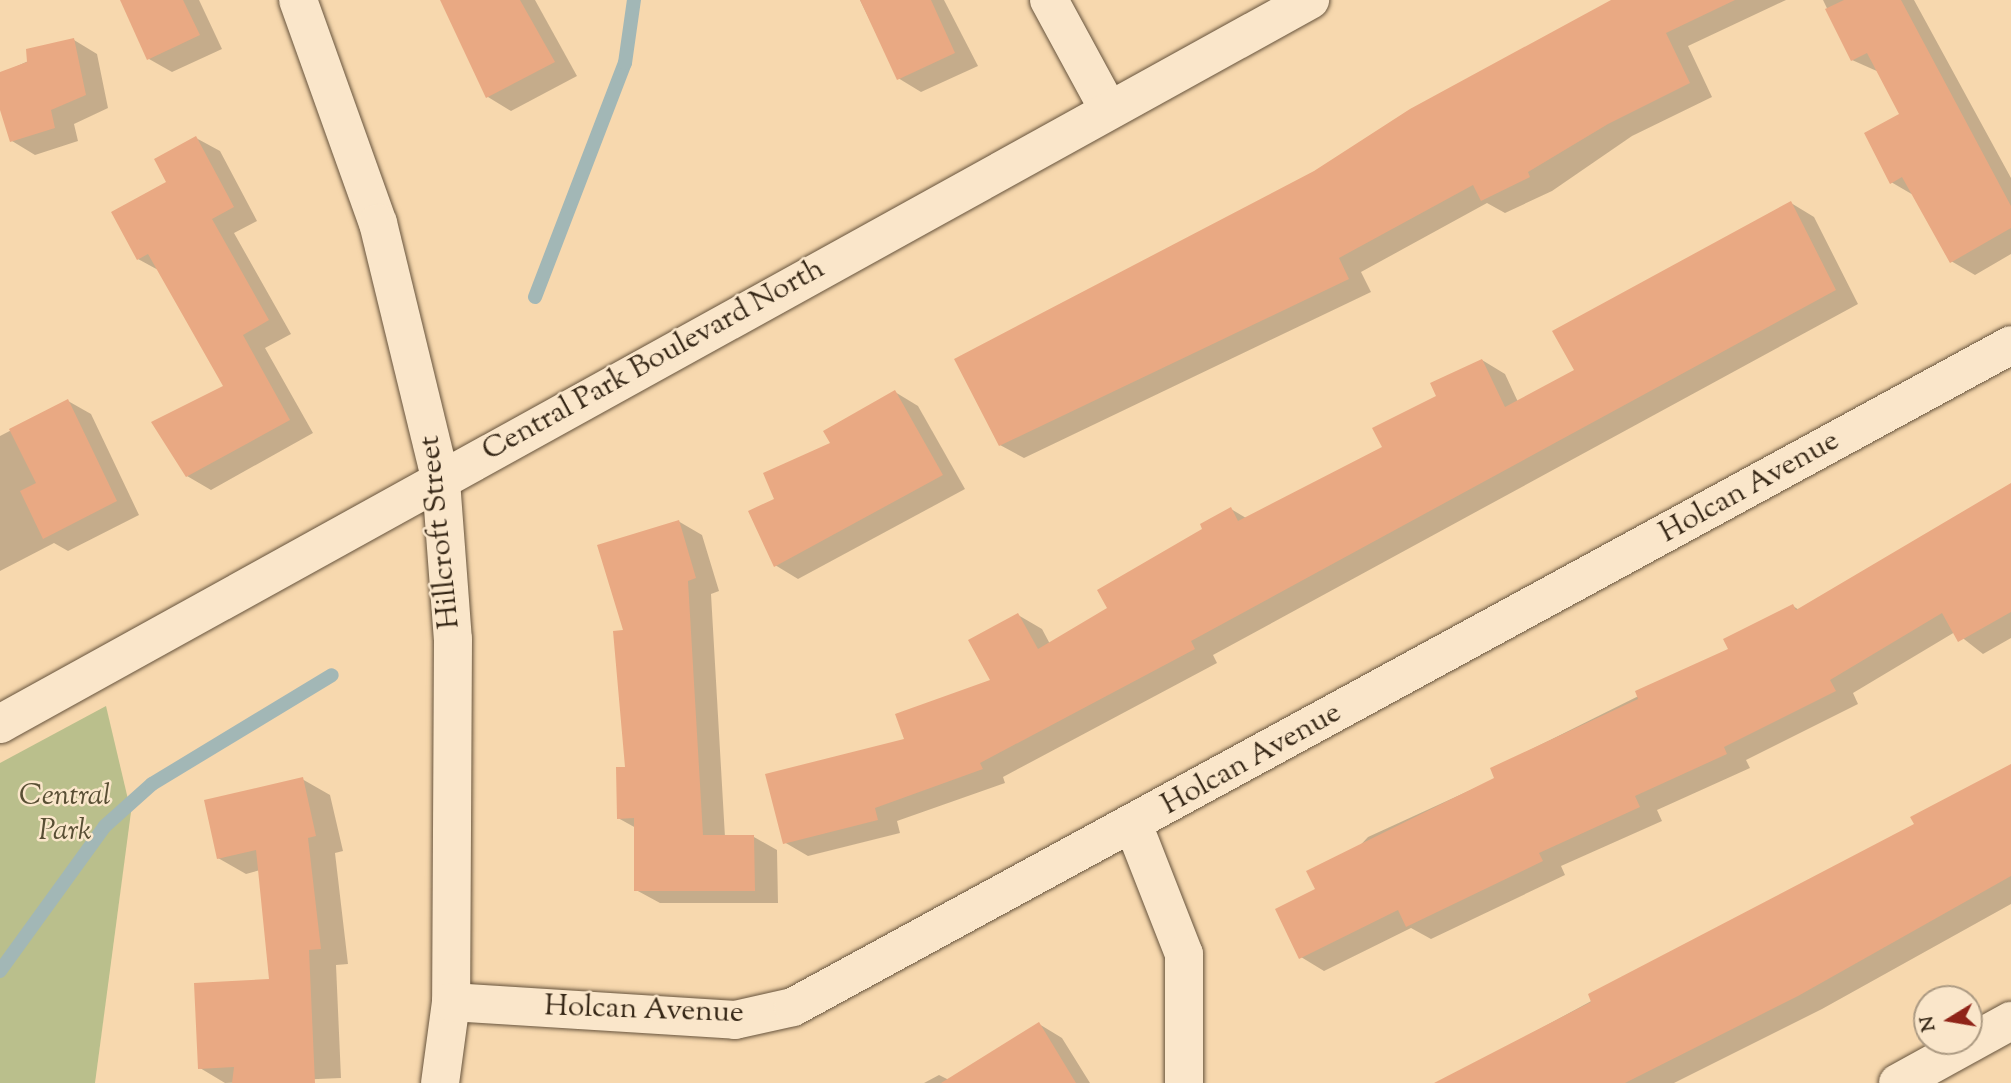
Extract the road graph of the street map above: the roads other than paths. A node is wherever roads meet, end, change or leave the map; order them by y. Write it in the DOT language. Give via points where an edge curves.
graph roads {
  1 [pos="298,0"];
  2 [pos="1049,0"];
  3 [pos="1310,0"];
  4 [pos="1107,107"];
  5 [pos="2011,345"];
  6 [pos="441,481"];
  7 [pos="0,724"];
  8 [pos="1133,824"];
  9 [pos="451,1002"];
  10 [pos="2011,1021"];
  11 [pos="440,1083"];
  12 [pos="1184,1083"];
  13 [pos="1898,1083"];
  1 -- 6 [label="street, Hillcroft Street" via="378,223"];
  2 -- 4 [label="street"];
  3 -- 4 [label="street, Central Park Boulevard North"];
  4 -- 6 [label="street, Central Park Boulevard North"];
  5 -- 8 [label="street, Holcan Avenue"];
  6 -- 7 [label="street, Central Park Boulevard North"];
  6 -- 9 [label="street, Hillcroft Street" via="453,639"];
  8 -- 9 [label="street, Holcan Avenue" via="793,1007 735,1020"];
  8 -- 12 [label="street" via="1184,954"];
  9 -- 11 [label="street, Hillcroft Street"];
  10 -- 13 [label="street"];
}
